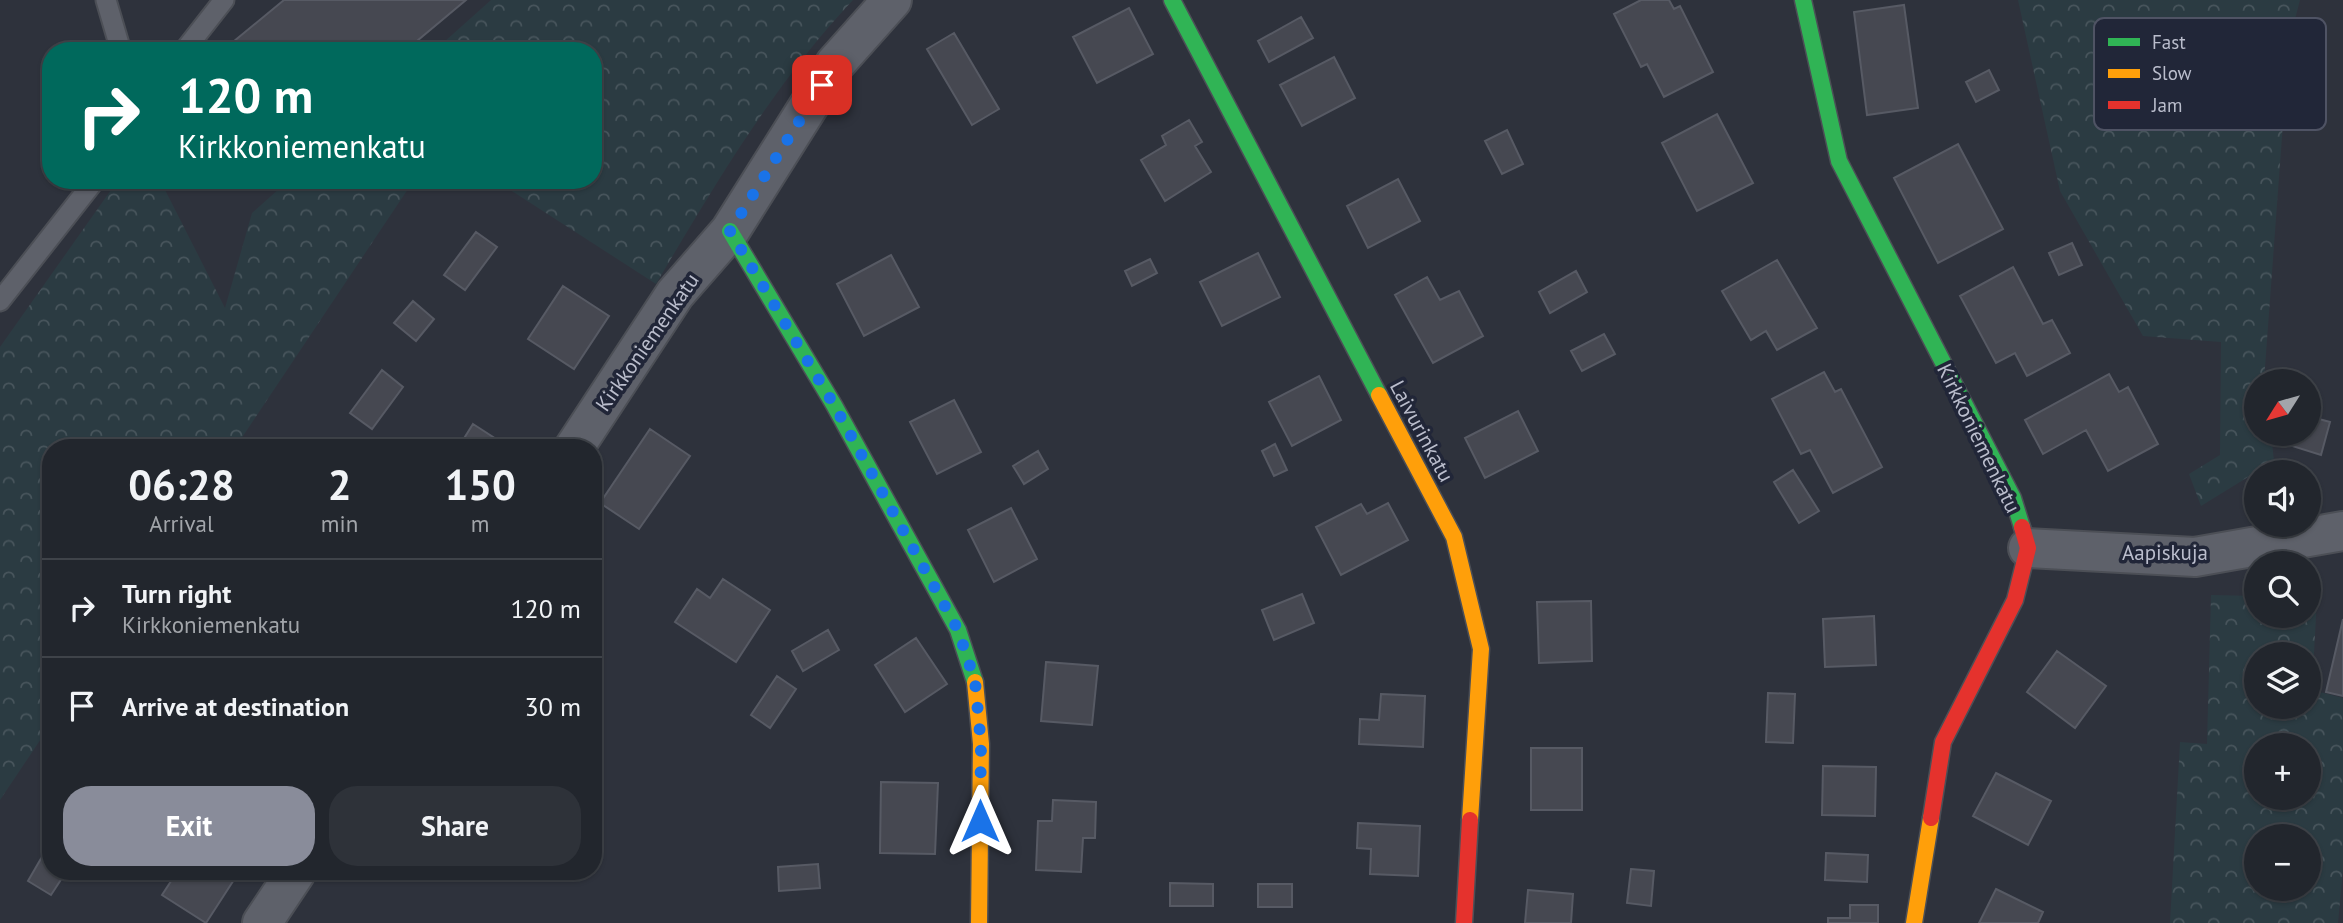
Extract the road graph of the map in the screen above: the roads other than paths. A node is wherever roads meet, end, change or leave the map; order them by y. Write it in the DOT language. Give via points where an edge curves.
graph roads {
  1 [pos="106,0"];
  2 [pos="224,0"];
  3 [pos="892,0"];
  4 [pos="1172,0"];
  5 [pos="1803,0"];
  6 [pos="118,42"];
  7 [pos="191,42"];
  8 [pos="88,189"];
  9 [pos="730,231"];
  10 [pos="0,301"];
  11 [pos="580,439"];
  12 [pos="2343,531"];
  13 [pos="2028,548"];
  14 [pos="291,880"];
  15 [pos="262,923"];
  16 [pos="979,923"];
  17 [pos="1464,923"];
  18 [pos="1914,923"];
  1 -- 6 [label="lane"];
  2 -- 7 [label="lane"];
  3 -- 9 [label="street, Kirkkoniemenkatu" via="835,65"];
  4 -- 17 [label="street, Laivurinkatu" via="1454,537 1481,649"];
  5 -- 13 [label="street, Kirkkoniemenkatu" via="1839,162 2013,498"];
  8 -- 10 [label="lane"];
  9 -- 11 [label="street, Kirkkoniemenkatu" via="675,295"];
  9 -- 16 [label="street" via="834,405 958,630 975,681 981,744"];
  12 -- 13 [label="street, Aapiskuja" via="2195,556"];
  13 -- 18 [label="street" via="2015,600 1943,742"];
  14 -- 15 [label="street"];
}
